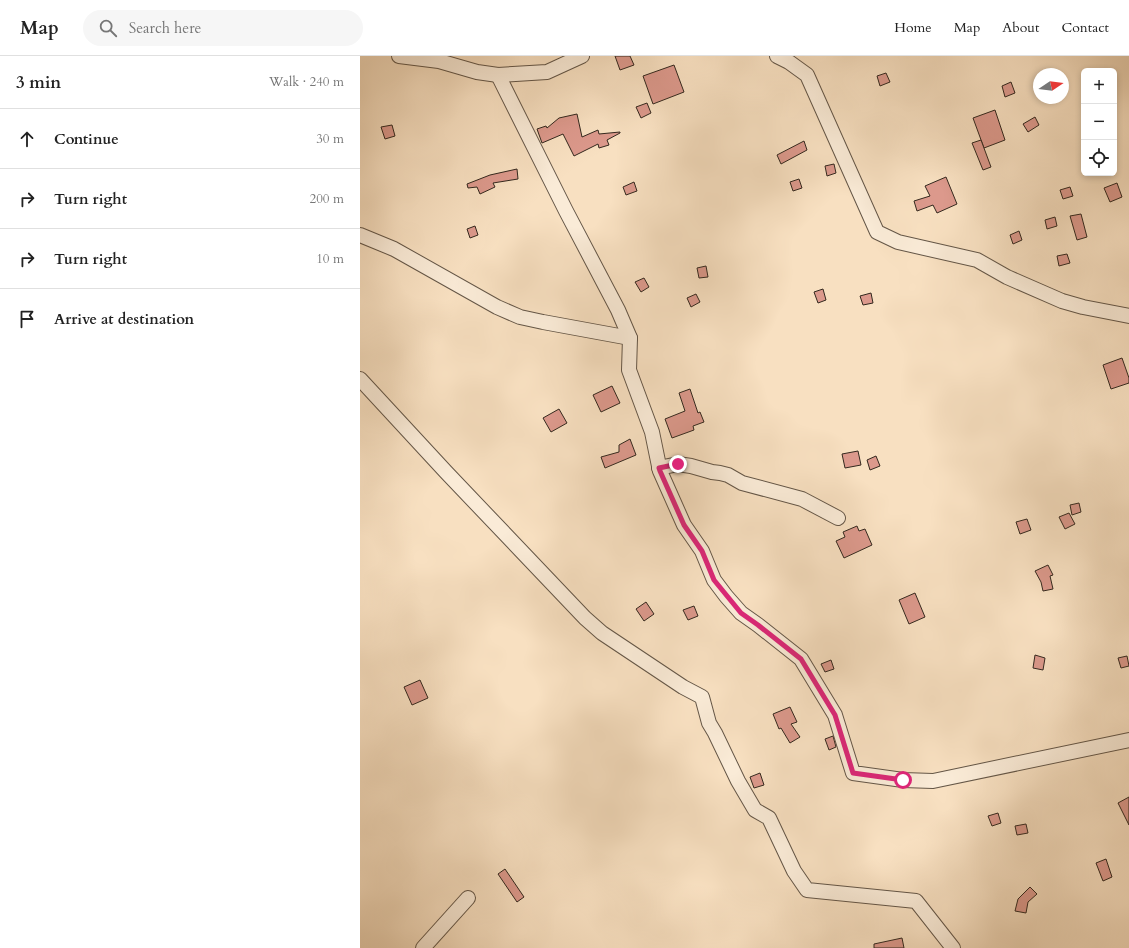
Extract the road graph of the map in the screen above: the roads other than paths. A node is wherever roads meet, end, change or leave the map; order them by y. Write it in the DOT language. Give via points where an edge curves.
graph roads {
  1 [pos="399,56"];
  2 [pos="582,56"];
  3 [pos="777,56"];
  4 [pos="498,74"];
  5 [pos="360,235"];
  6 [pos="1129,316"];
  7 [pos="630,338"];
  8 [pos="360,379"];
  9 [pos="659,468"];
  10 [pos="838,518"];
  11 [pos="1129,740"];
  12 [pos="468,898"];
  13 [pos="423,948"];
  14 [pos="953,948"];
  1 -- 4 [label="street" via="439,61 478,72"];
  2 -- 4 [label="street" via="547,72"];
  3 -- 6 [label="street" via="807,76 877,232 898,242 977,260 1007,277 1062,301"];
  4 -- 7 [label="street"];
  5 -- 7 [label="street" via="394,249 497,307 520,317"];
  7 -- 9 [label="street" via="629,370 652,432"];
  8 -- 14 [label="street" via="585,618 602,633 702,697 709,723 738,781 755,810 769,818 794,871 807,890 916,901"];
  9 -- 10 [label="street" via="678,464 728,475 742,483 802,498"];
  9 -- 11 [label="street" via="684,525 702,551 714,580 741,613 801,659 835,715 853,773 933,781"];
  12 -- 13 [label="street"];
}
